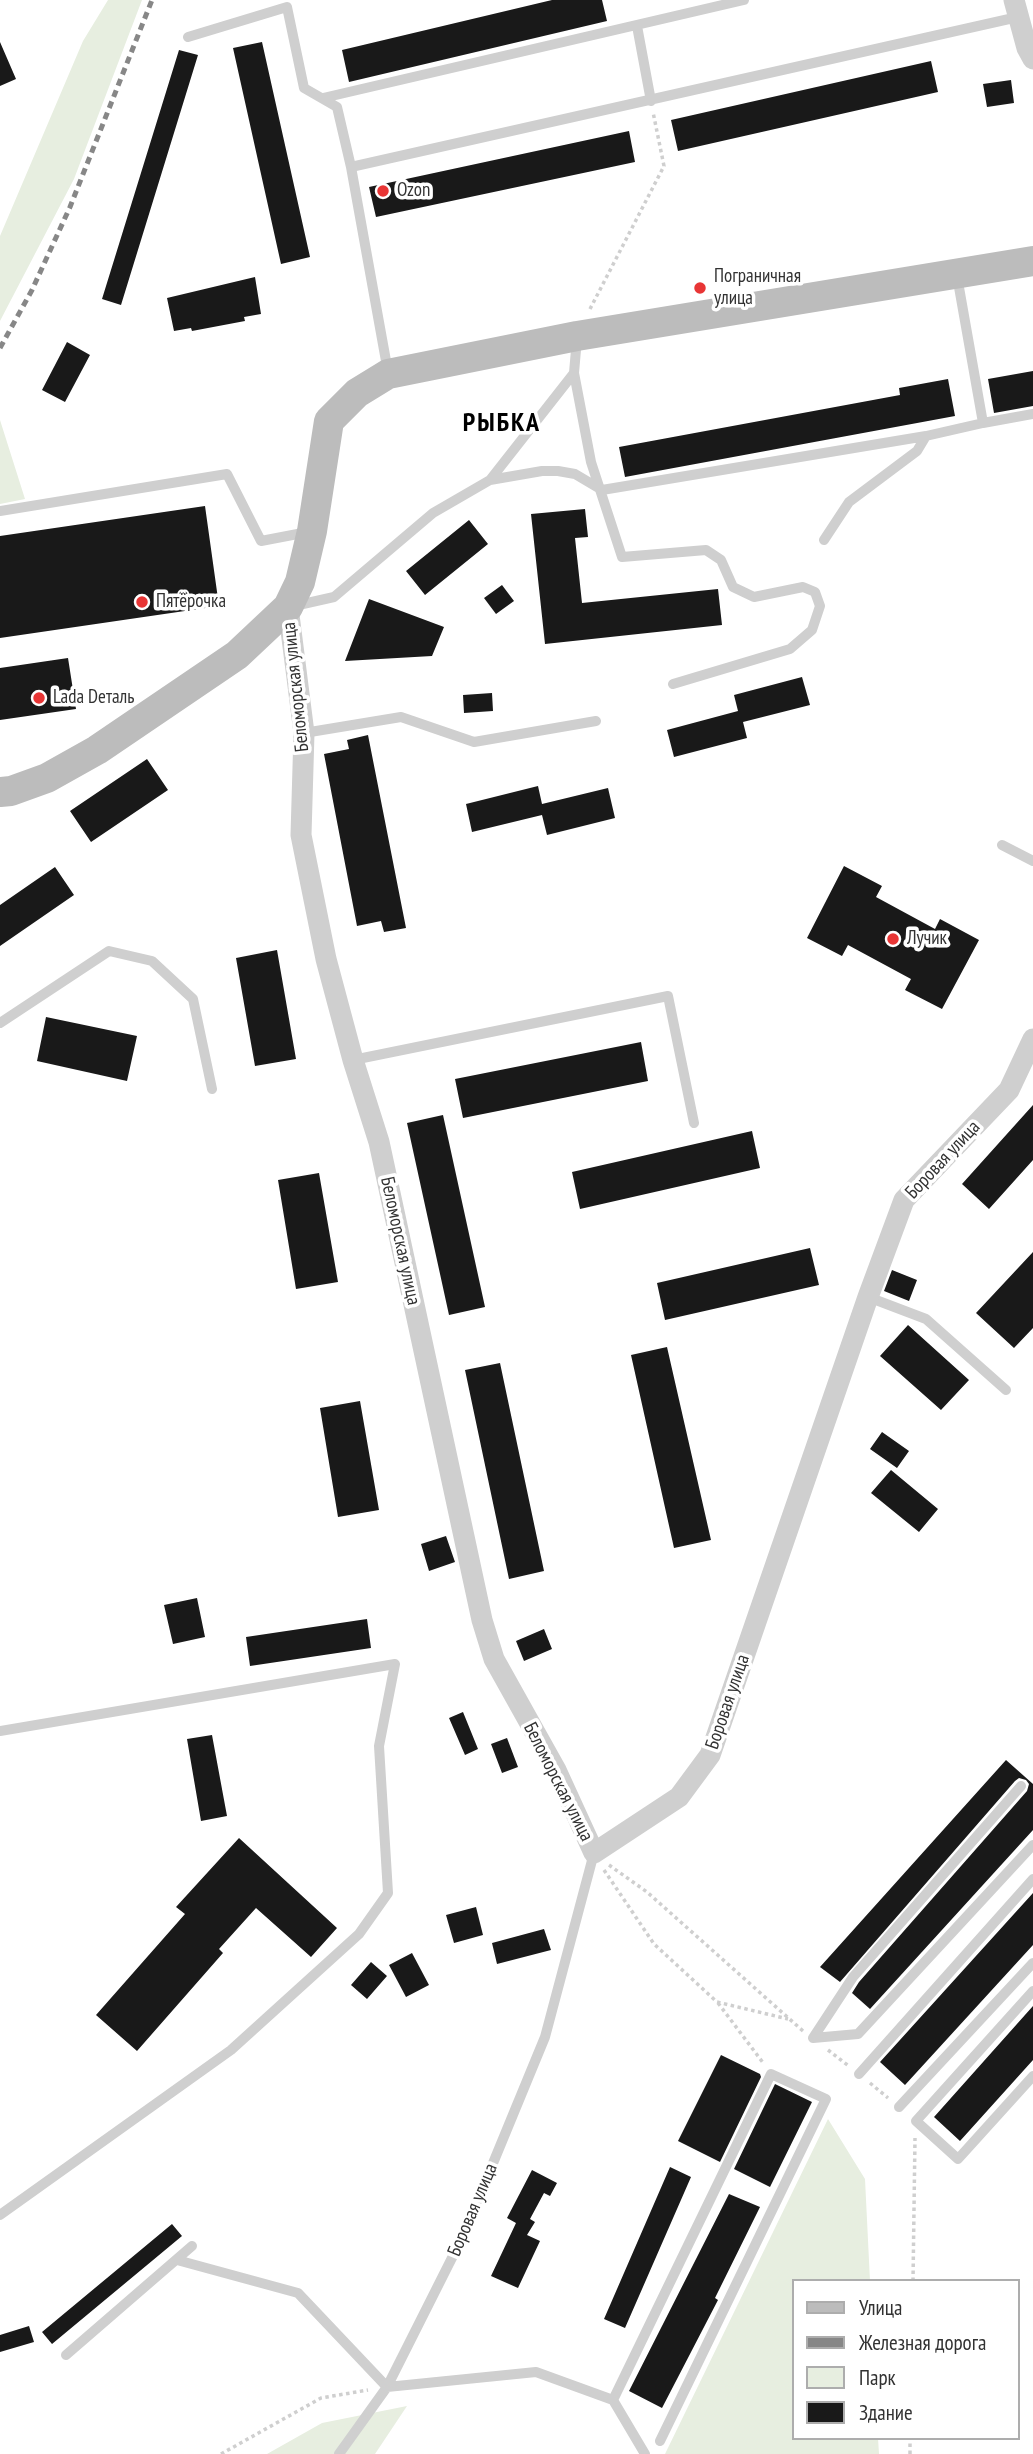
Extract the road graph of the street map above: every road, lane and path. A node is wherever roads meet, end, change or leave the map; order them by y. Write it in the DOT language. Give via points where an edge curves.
graph roads {
  1 [pos="744,0"];
  2 [pos="1016,8"];
  3 [pos="636,26"];
  4 [pos="188,37"];
  5 [pos="1031,52"];
  6 [pos="323,98"];
  7 [pos="651,101"];
  8 [pos="351,167"];
  9 [pos="1033,261"];
  10 [pos="957,274"];
  11 [pos="577,336"];
  12 [pos="574,373"];
  13 [pos="388,374"];
  14 [pos="1033,414"];
  15 [pos="983,423"];
  16 [pos="926,436"];
  17 [pos="490,480"];
  18 [pos="601,490"];
  19 [pos="0,511"];
  20 [pos="312,531"];
  21 [pos="824,540"];
  22 [pos="288,607"];
  23 [pos="673,684"];
  24 [pos="596,721"];
  25 [pos="304,733"];
  26 [pos="0,792"];
  27 [pos="1002,845"];
  28 [pos="1033,861"];
  29 [pos="0,1023"];
  30 [pos="1033,1038"];
  31 [pos="353,1060"];
  32 [pos="212,1088"];
  33 [pos="694,1123"];
  34 [pos="868,1297"];
  35 [pos="1006,1390"];
  36 [pos="0,1731"];
  37 [pos="1021,1786"];
  38 [pos="1033,1845"];
  39 [pos="594,1853"];
  40 [pos="1033,1879"];
  41 [pos="1033,1962"];
  42 [pos="1033,1991"];
  43 [pos="717,2002"];
  44 [pos="788,2020"];
  45 [pos="813,2038"];
  46 [pos="771,2074"];
  47 [pos="859,2074"];
  48 [pos="1033,2076"];
  49 [pos="899,2107"];
  50 [pos="916,2121"];
  51 [pos="0,2215"];
  52 [pos="192,2246"];
  53 [pos="177,2260"];
  54 [pos="913,2279"];
  55 [pos="66,2355"];
  56 [pos="387,2387"];
  57 [pos="613,2400"];
  58 [pos="660,2441"];
  59 [pos="221,2454"];
  60 [pos="339,2454"];
  61 [pos="645,2454"];
  1 -- 3 [label="lane"];
  2 -- 5 [label="street"];
  2 -- 7 [label="lane"];
  3 -- 6 [label="lane"];
  3 -- 7 [label="lane"];
  4 -- 6 [label="lane" via="287,7 304,88"];
  6 -- 8 [label="lane" via="337,107"];
  7 -- 8 [label="lane"];
  7 -- 11 [label="path" via="664,166"];
  8 -- 13 [label="lane"];
  9 -- 10 [label="main road"];
  10 -- 11 [label="main road"];
  10 -- 15 [label="lane"];
  11 -- 12 [label="lane"];
  11 -- 13 [label="main road"];
  12 -- 17 [label="lane"];
  12 -- 18 [label="lane"];
  13 -- 20 [label="main road" via="357,393 329,421"];
  14 -- 15 [label="lane"];
  15 -- 16 [label="lane"];
  16 -- 18 [label="lane"];
  16 -- 21 [label="lane" via="917,451 849,502"];
  17 -- 18 [label="lane" via="558,471 575,474"];
  17 -- 22 [label="lane" via="433,513 334,597"];
  18 -- 23 [label="lane" via="622,557 706,551 721,560 733,587 754,597 803,587 815,592 820,606 812,630 790,649"];
  19 -- 20 [label="lane" via="227,474 261,541"];
  20 -- 22 [label="main road" via="300,582"];
  22 -- 25 [label="street, Беломорская улица"];
  22 -- 26 [label="main road" via="237,655 97,750 47,778"];
  24 -- 25 [label="lane" via="474,742 401,717"];
  25 -- 31 [label="street, Беломорская улица" via="302,835 326,959"];
  27 -- 28 [label="lane"];
  29 -- 32 [label="lane" via="109,951 152,961 193,999"];
  30 -- 34 [label="street, Боровая улица" via="1009,1090 904,1200"];
  31 -- 33 [label="lane" via="668,996"];
  31 -- 39 [label="street, Беломорская улица" via="379,1142 482,1620 494,1658 556,1770"];
  34 -- 35 [label="lane" via="926,1319"];
  34 -- 39 [label="street, Боровая улица" via="710,1755 679,1797"];
  36 -- 51 [label="lane" via="395,1664 379,1746 388,1894 359,1934 231,2050"];
  37 -- 45 [label="lane" via="853,1977"];
  38 -- 45 [label="lane" via="858,2034"];
  39 -- 43 [label="path" via="654,1944"];
  39 -- 44 [label="path" via="647,1892"];
  39 -- 56 [label="lane, Боровая улица" via="545,2037 463,2236"];
  40 -- 47 [label="lane"];
  41 -- 49 [label="lane"];
  42 -- 50 [label="lane"];
  43 -- 44 [label="path"];
  43 -- 46 [label="path"];
  44 -- 45 [label="path"];
  45 -- 47 [label="path"];
  46 -- 57 [label="lane"];
  46 -- 58 [label="lane" via="826,2099"];
  47 -- 49 [label="path"];
  48 -- 50 [label="lane" via="958,2159"];
  50 -- 54 [label="path"];
  52 -- 53 [label="lane"];
  53 -- 55 [label="lane"];
  53 -- 56 [label="lane" via="298,2293"];
  56 -- 57 [label="lane" via="536,2372"];
  56 -- 59 [label="path" via="321,2398"];
  56 -- 60 [label="lane, Боровая улица"];
  57 -- 61 [label="lane"];
}
